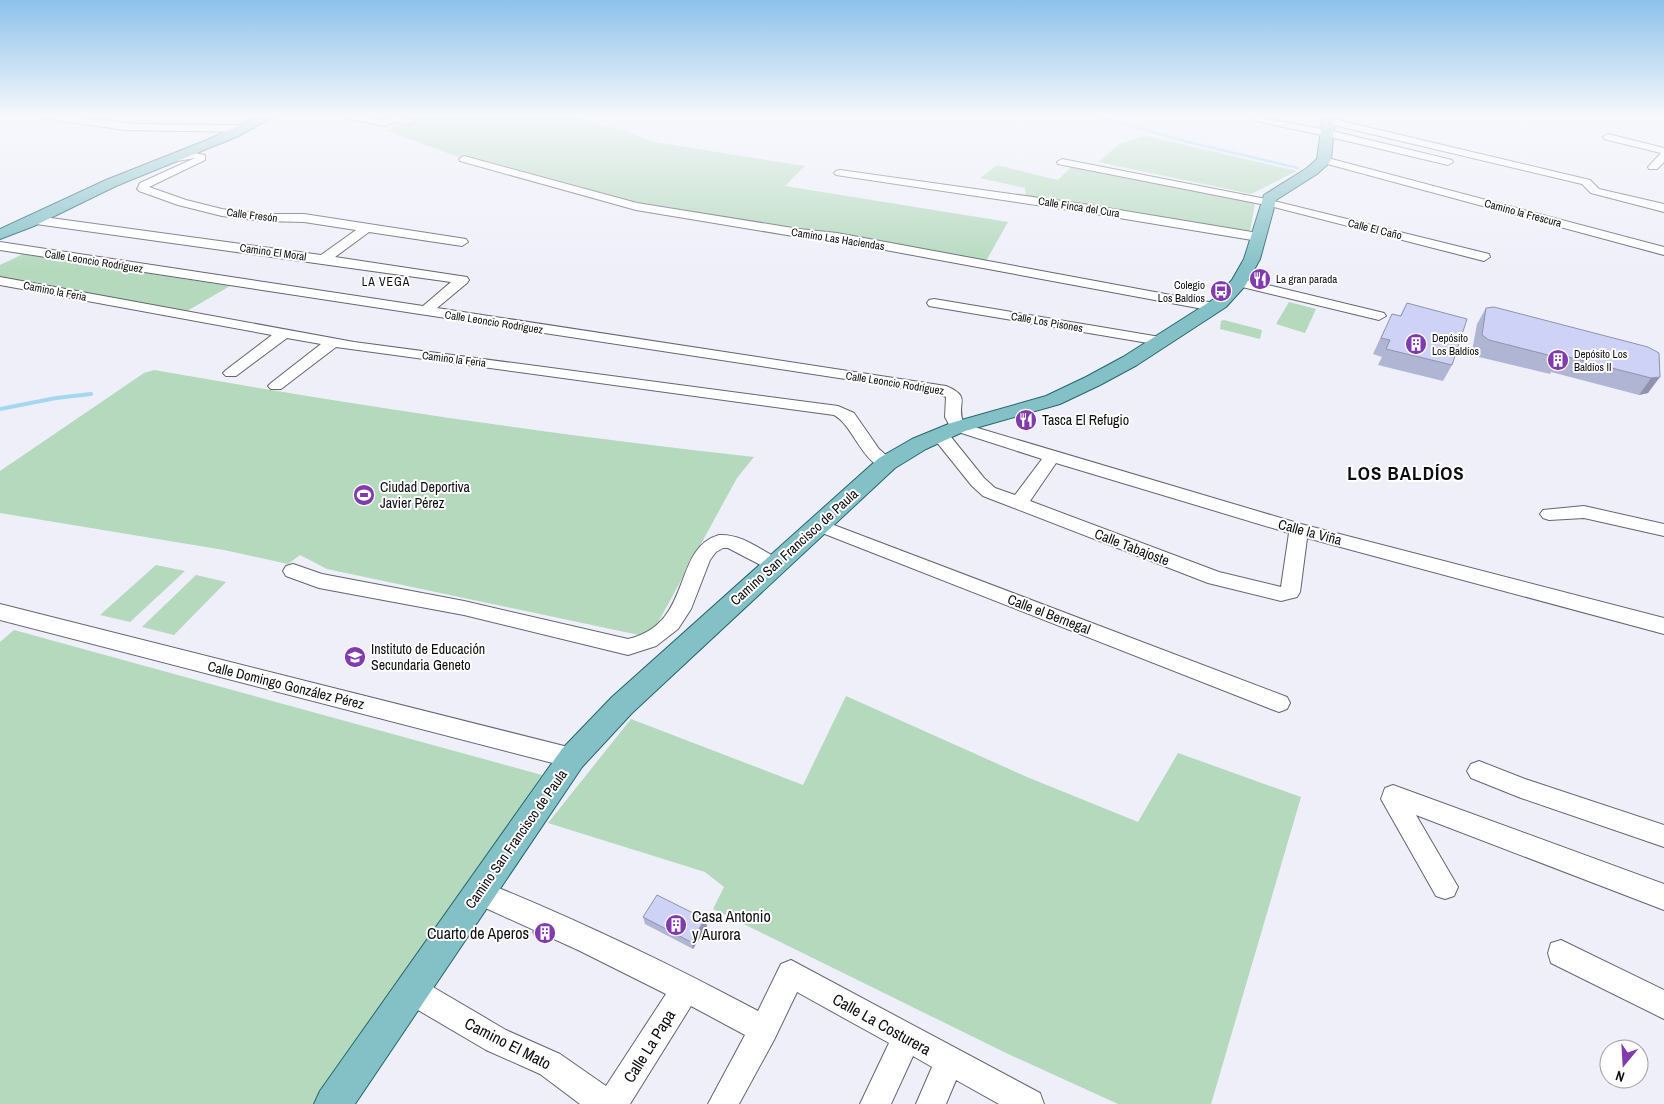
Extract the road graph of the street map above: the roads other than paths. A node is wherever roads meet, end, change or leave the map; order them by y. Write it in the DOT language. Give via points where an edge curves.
graph roads {
  1 [pos="149,168"];
  2 [pos="183,168"];
  3 [pos="495,168"];
  4 [pos="1090,168"];
  5 [pos="1316,168"];
  6 [pos="1352,168"];
  7 [pos="1519,168"];
  8 [pos="840,173"];
  9 [pos="1266,202"];
  10 [pos="1664,208"];
  11 [pos="36,220"];
  12 [pos="366,228"];
  13 [pos="0,234"];
  14 [pos="1258,237"];
  15 [pos="462,242"];
  16 [pos="0,246"];
  17 [pos="1664,251"];
  18 [pos="1484,257"];
  19 [pos="324,258"];
  20 [pos="0,281"];
  21 [pos="1239,282"];
  22 [pos="934,303"];
  23 [pos="1214,307"];
  24 [pos="426,311"];
  25 [pos="1379,316"];
  26 [pos="283,334"];
  27 [pos="1160,341"];
  28 [pos="333,342"];
  29 [pos="231,373"];
  30 [pos="276,386"];
  31 [pos="949,432"];
  32 [pos="1052,457"];
  33 [pos="887,463"];
  34 [pos="1018,504"];
  35 [pos="1549,514"];
  36 [pos="818,525"];
  37 [pos="1299,530"];
  38 [pos="1664,530"];
  39 [pos="774,565"];
  40 [pos="293,571"];
  41 [pos="0,612"];
  42 [pos="1664,626"];
  43 [pos="1279,703"];
  44 [pos="572,758"];
  45 [pos="1479,771"];
  46 [pos="1664,836"];
  47 [pos="1445,887"];
  48 [pos="480,892"];
  49 [pos="1664,897"];
  50 [pos="1561,953"];
  51 [pos="686,988"];
  52 [pos="411,990"];
  53 [pos="1664,1005"];
  54 [pos="764,1030"];
  55 [pos="907,1037"];
  56 [pos="949,1062"];
  57 [pos="1000,1097"];
  58 [pos="606,1103"];
  59 [pos="333,1104"];
  60 [pos="723,1104"];
  61 [pos="874,1104"];
  62 [pos="931,1104"];
  63 [pos="1029,1104"];
  1 -- 11 [label="main road"];
  2 -- 12 [label="street, Calle Fresón" via="144,185 142,189 243,215 304,218"];
  3 -- 23 [label="street, Camino Las Haciendas" via="636,206 837,237"];
  4 -- 9 [label="street, Calle El Caño"];
  5 -- 9 [label="main road" via="1277,191"];
  6 -- 17 [label="street, Camino la Frescura"];
  7 -- 10 [label="street" via="1586,182 1596,191"];
  8 -- 14 [label="street, Calle Finca del Cura"];
  9 -- 14 [label="main road, Camino San Francisco de Paula"];
  9 -- 18 [label="street, Calle El Caño"];
  11 -- 13 [label="main road"];
  11 -- 19 [label="street, Camino El Moral"];
  12 -- 15 [label="street, Calle Fresón"];
  12 -- 19 [label="street"];
  14 -- 21 [label="main road, Camino San Francisco de Paula" via="1252,259"];
  16 -- 24 [label="street, Calle Leoncio Rodríguez"];
  19 -- 24 [label="street, Camino El Moral" via="462,280"];
  20 -- 26 [label="street, Camino la Feria"];
  21 -- 23 [label="main road, Camino San Francisco de Paula"];
  21 -- 25 [label="street"];
  22 -- 27 [label="street, Calle Los Pisones"];
  23 -- 27 [label="main road, Camino San Francisco de Paula"];
  24 -- 31 [label="street, Calle Leoncio Rodríguez" via="941,389 954,395"];
  26 -- 28 [label="street, Camino la Feria"];
  26 -- 29 [label="street"];
  27 -- 31 [label="main road, Camino San Francisco de Paula" via="1093,381 1053,400"];
  28 -- 30 [label="street"];
  28 -- 33 [label="street, Camino la Feria" via="838,411 848,416 873,453"];
  31 -- 32 [label="street, Calle la Viña"];
  31 -- 33 [label="main road, Camino San Francisco de Paula" via="919,444"];
  31 -- 34 [label="street, Calle Tabajoste" via="978,482 990,492"];
  32 -- 34 [label="street"];
  32 -- 37 [label="street, Calle la Viña"];
  33 -- 36 [label="main road, Camino San Francisco de Paula"];
  34 -- 37 [label="street, Calle Tabajoste" via="1215,578 1281,594 1290,592"];
  35 -- 38 [label="street" via="1584,512"];
  36 -- 39 [label="main road, Camino San Francisco de Paula"];
  36 -- 43 [label="street, Calle el Bernegal"];
  37 -- 42 [label="street, Calle la Viña"];
  39 -- 40 [label="street" via="729,541 713,543 704,553 676,617 646,644 628,646 464,608 319,581"];
  39 -- 44 [label="main road, Camino San Francisco de Paula" via="622,705"];
  41 -- 44 [label="street, Calle Domingo González Pérez"];
  44 -- 48 [label="main road, Camino San Francisco de Paula"];
  45 -- 46 [label="street"];
  47 -- 49 [label="street" via="1394,796"];
  48 -- 51 [label="street"];
  48 -- 52 [label="main road, Camino San Francisco de Paula"];
  50 -- 53 [label="street"];
  51 -- 54 [label="street"];
  51 -- 58 [label="street, Calle La Papa" via="637,1067"];
  52 -- 58 [label="street, Camino El Mato" via="496,1040 550,1064"];
  52 -- 59 [label="main road, Camino San Francisco de Paula"];
  54 -- 55 [label="street, Calle La Costurera" via="791,974"];
  54 -- 60 [label="street, Calle La Costurera"];
  55 -- 56 [label="street, Calle La Costurera"];
  55 -- 61 [label="street"];
  56 -- 57 [label="street, Calle La Costurera"];
  56 -- 62 [label="street"];
  57 -- 63 [label="street, Calle La Costurera"];
}
